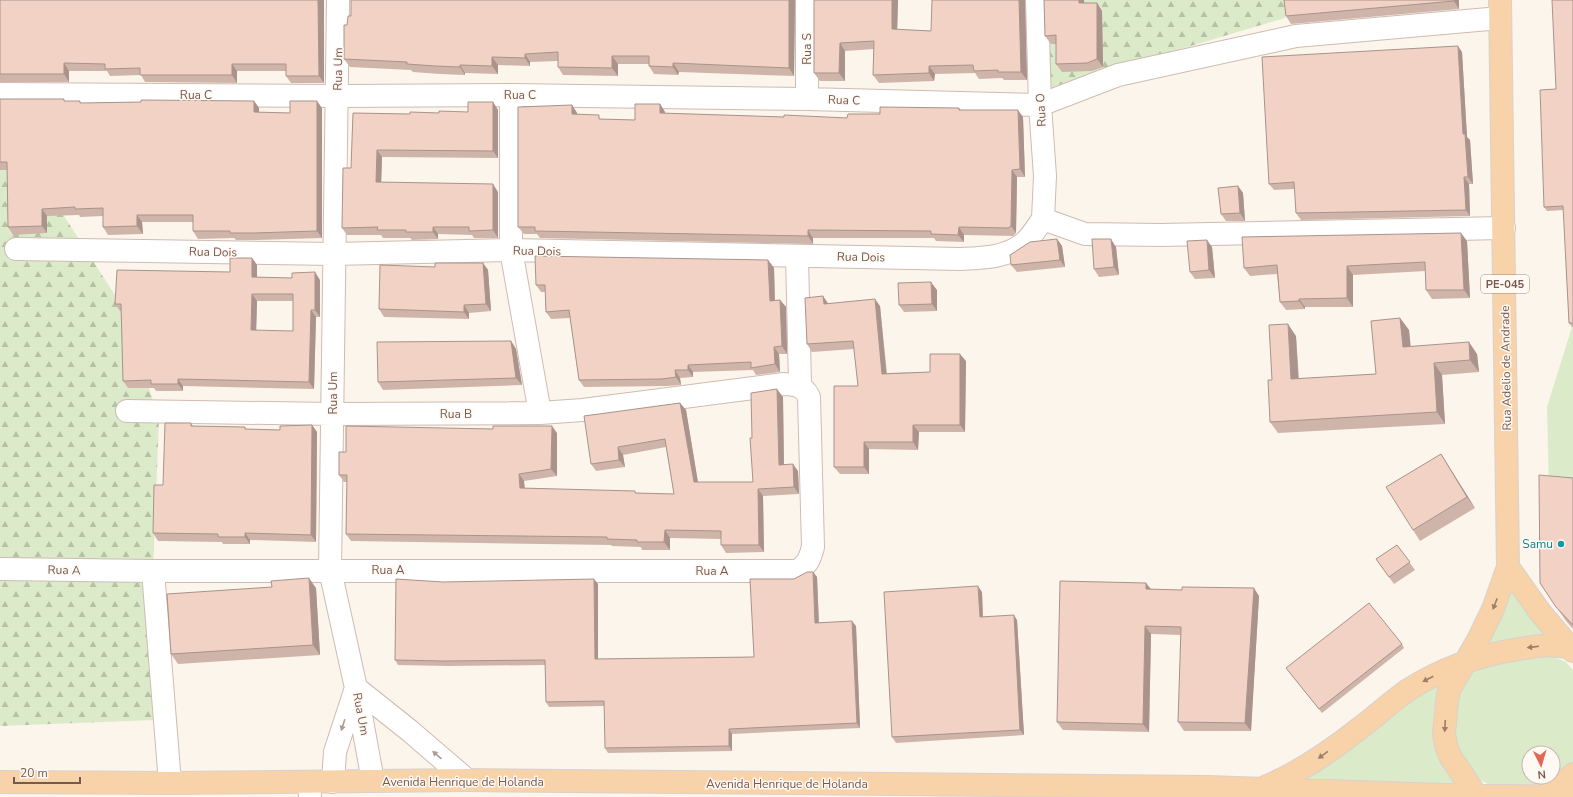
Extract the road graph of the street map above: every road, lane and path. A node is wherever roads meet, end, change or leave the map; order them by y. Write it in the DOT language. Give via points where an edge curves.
graph roads {
  1 [pos="338,0"];
  2 [pos="807,0"];
  3 [pos="1037,0"];
  4 [pos="1500,9"];
  5 [pos="0,94"];
  6 [pos="511,95"];
  7 [pos="337,96"];
  8 [pos="807,99"];
  9 [pos="1040,105"];
  10 [pos="1043,219"];
  11 [pos="1504,228"];
  12 [pos="16,249"];
  13 [pos="511,250"];
  14 [pos="333,254"];
  15 [pos="797,256"];
  16 [pos="792,385"];
  17 [pos="127,411"];
  18 [pos="540,413"];
  19 [pos="333,414"];
  20 [pos="1508,567"];
  21 [pos="0,569"];
  22 [pos="330,570"];
  23 [pos="153,571"];
  24 [pos="1573,649"];
  25 [pos="1464,663"];
  26 [pos="356,688"];
  27 [pos="1573,774"];
  28 [pos="466,780"];
  29 [pos="373,781"];
  30 [pos="0,782"];
  31 [pos="333,782"];
  32 [pos="170,783"];
  33 [pos="1263,788"];
  34 [pos="310,789"];
  35 [pos="1206,792"];
  36 [pos="1476,795"];
  37 [pos="1543,797"];
  38 [pos="1573,797"];
  1 -- 7 [label="street, Rua Um"];
  2 -- 8 [label="street, Rua S"];
  3 -- 9 [label="street, Rua O"];
  4 -- 9 [label="street" via="1296,36 1118,75"];
  4 -- 11 [label="main road, Rua Adelio de Andrade / PE-045"];
  5 -- 7 [label="street, Rua C"];
  6 -- 7 [label="street, Rua C"];
  6 -- 8 [label="street, Rua C"];
  6 -- 13 [label="street"];
  7 -- 14 [label="street, Rua Um"];
  8 -- 9 [label="street, Rua C"];
  9 -- 10 [label="street, Rua O" via="1045,176"];
  10 -- 11 [label="street" via="1085,234 1161,235"];
  10 -- 15 [label="street, Rua Dois" via="1024,243 993,257 960,259"];
  11 -- 20 [label="main road, Rua Adelio de Andrade / PE-045"];
  12 -- 14 [label="street, Rua Dois"];
  13 -- 14 [label="street, Rua Dois"];
  13 -- 15 [label="street, Rua Dois"];
  13 -- 18 [label="street"];
  14 -- 19 [label="street, Rua Um"];
  15 -- 16 [label="street"];
  16 -- 18 [label="street, Rua B"];
  16 -- 22 [label="street, Rua A" via="806,391 809,397 813,547 810,558 798,570"];
  17 -- 19 [label="street, Rua B"];
  18 -- 19 [label="street, Rua B"];
  19 -- 22 [label="street, Rua Um"];
  20 -- 24 [label="main road" via="1540,612"];
  20 -- 25 [label="main road, one-way" via="1493,609"];
  21 -- 23 [label="street, Rua A"];
  22 -- 23 [label="street, Rua A"];
  22 -- 26 [label="street, Rua Um"];
  23 -- 32 [label="street"];
  24 -- 25 [label="main road, one-way" via="1561,646 1536,646"];
  25 -- 33 [label="main road, one-way" via="1428,678 1407,691 1309,766"];
  25 -- 36 [label="main road, one-way" via="1449,690 1444,734 1450,756"];
  28 -- 26 [label="street, one-way"];
  26 -- 29 [label="street, Rua Um"];
  26 -- 31 [label="street, one-way" via="336,752"];
  27 -- 37 [label="main road"];
  28 -- 29 [label="main road, Avenida Henrique de Holanda"];
  28 -- 35 [label="main road, Avenida Henrique de Holanda"];
  29 -- 31 [label="main road, Avenida Henrique de Holanda"];
  30 -- 32 [label="main road, Avenida Henrique de Holanda"];
  31 -- 34 [label="main road, Avenida Henrique de Holanda"];
  32 -- 34 [label="main road, Avenida Henrique de Holanda"];
  33 -- 35 [label="main road, Avenida Henrique de Holanda"];
  33 -- 36 [label="main road, Avenida Henrique de Holanda"];
  36 -- 37 [label="main road, Avenida Henrique de Holanda"];
  37 -- 38 [label="main road, Avenida Henrique de Holanda"];
}
